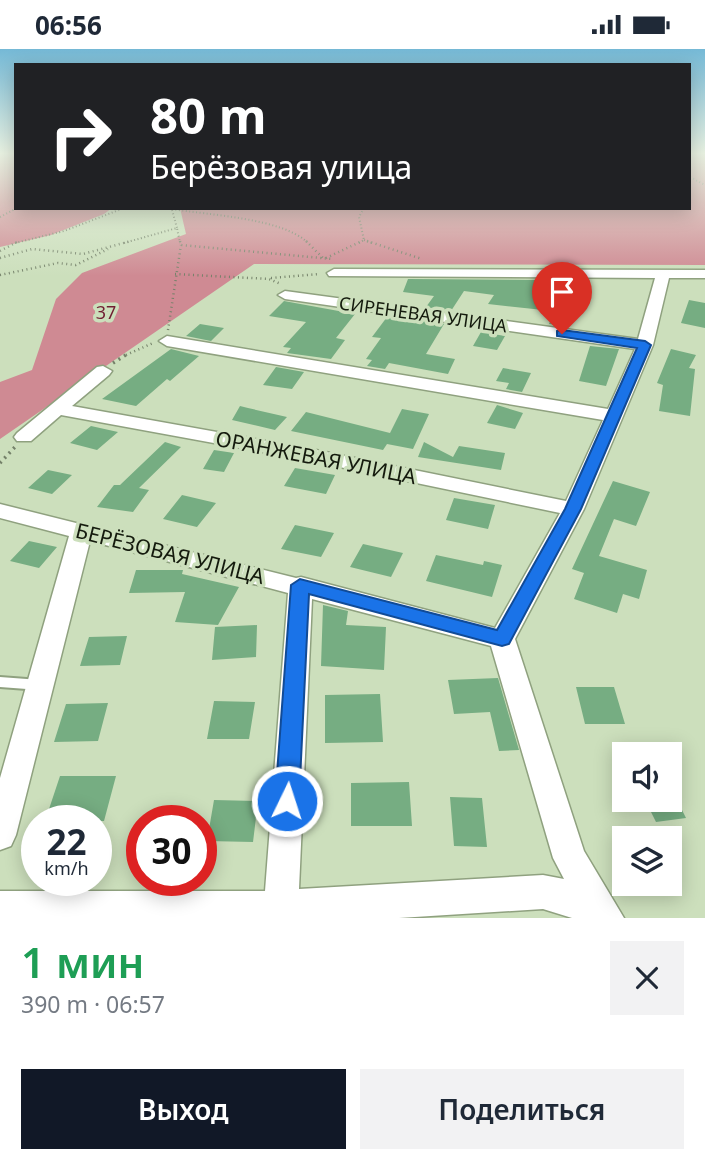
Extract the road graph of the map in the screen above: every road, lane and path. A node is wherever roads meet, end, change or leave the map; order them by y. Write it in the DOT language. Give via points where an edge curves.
graph roads {
  1 [pos="119,210"];
  2 [pos="172,210"];
  3 [pos="178,210"];
  4 [pos="363,210"];
  5 [pos="177,228"];
  6 [pos="364,240"];
  7 [pos="117,245"];
  8 [pos="181,245"];
  9 [pos="0,251"];
  10 [pos="0,258"];
  11 [pos="324,259"];
  12 [pos="399,260"];
  13 [pos="335,266"];
  14 [pos="175,274"];
  15 [pos="705,274"];
  16 [pos="0,275"];
  17 [pos="663,275"];
  18 [pos="269,279"];
  19 [pos="285,295"];
  20 [pos="167,341"];
  21 [pos="645,345"];
  22 [pos="103,371"];
  23 [pos="58,409"];
  24 [pos="614,416"];
  25 [pos="24,437"];
  26 [pos="0,463"];
  27 [pos="573,509"];
  28 [pos="0,511"];
  29 [pos="81,532"];
  30 [pos="300,585"];
  31 [pos="502,639"];
  32 [pos="0,682"];
  33 [pos="40,685"];
  34 [pos="0,835"];
  35 [pos="0,908"];
  36 [pos="280,913"];
  37 [pos="605,918"];
  1 -- 9 [label="path" via="64,231 18,241"];
  2 -- 5 [label="path"];
  3 -- 11 [label="path" via="271,225 300,235"];
  4 -- 6 [label="path" via="359,217"];
  5 -- 7 [label="path"];
  5 -- 8 [label="path"];
  6 -- 11 [label="path"];
  6 -- 12 [label="path" via="424,260"];
  7 -- 10 [label="path" via="83,254 32,250"];
  7 -- 16 [label="path" via="76,265 58,263"];
  8 -- 11 [label="path"];
  8 -- 14 [label="path"];
  11 -- 13 [label="path"];
  11 -- 13 [label="path"];
  13 -- 17 [label="street"];
  13 -- 18 [label="path"];
  14 -- 18 [label="path"];
  14 -- 20 [label="path"];
  15 -- 17 [label="street"];
  17 -- 21 [label="street"];
  18 -- 19 [label="path" via="286,286"];
  19 -- 21 [label="street, СИРЕНЕВАЯ УЛИЦА"];
  20 -- 22 [label="path" via="134,350"];
  20 -- 24 [label="street"];
  21 -- 24 [label="street"];
  22 -- 23 [label="street"];
  23 -- 25 [label="street"];
  23 -- 27 [label="street, ОРАНЖЕВАЯ УЛИЦА"];
  24 -- 27 [label="street"];
  25 -- 26 [label="path"];
  27 -- 31 [label="street"];
  28 -- 29 [label="street, БЕРЁЗОВАЯ УЛИЦА"];
  29 -- 30 [label="street, БЕРЁЗОВАЯ УЛИЦА"];
  29 -- 33 [label="street"];
  30 -- 31 [label="street, БЕРЁЗОВАЯ УЛИЦА"];
  30 -- 36 [label="street"];
  31 -- 37 [label="street" via="570,859"];
  32 -- 33 [label="lane"];
  33 -- 34 [label="street"];
  35 -- 36 [label="street"];
  36 -- 37 [label="street" via="543,892 569,897"];
}
